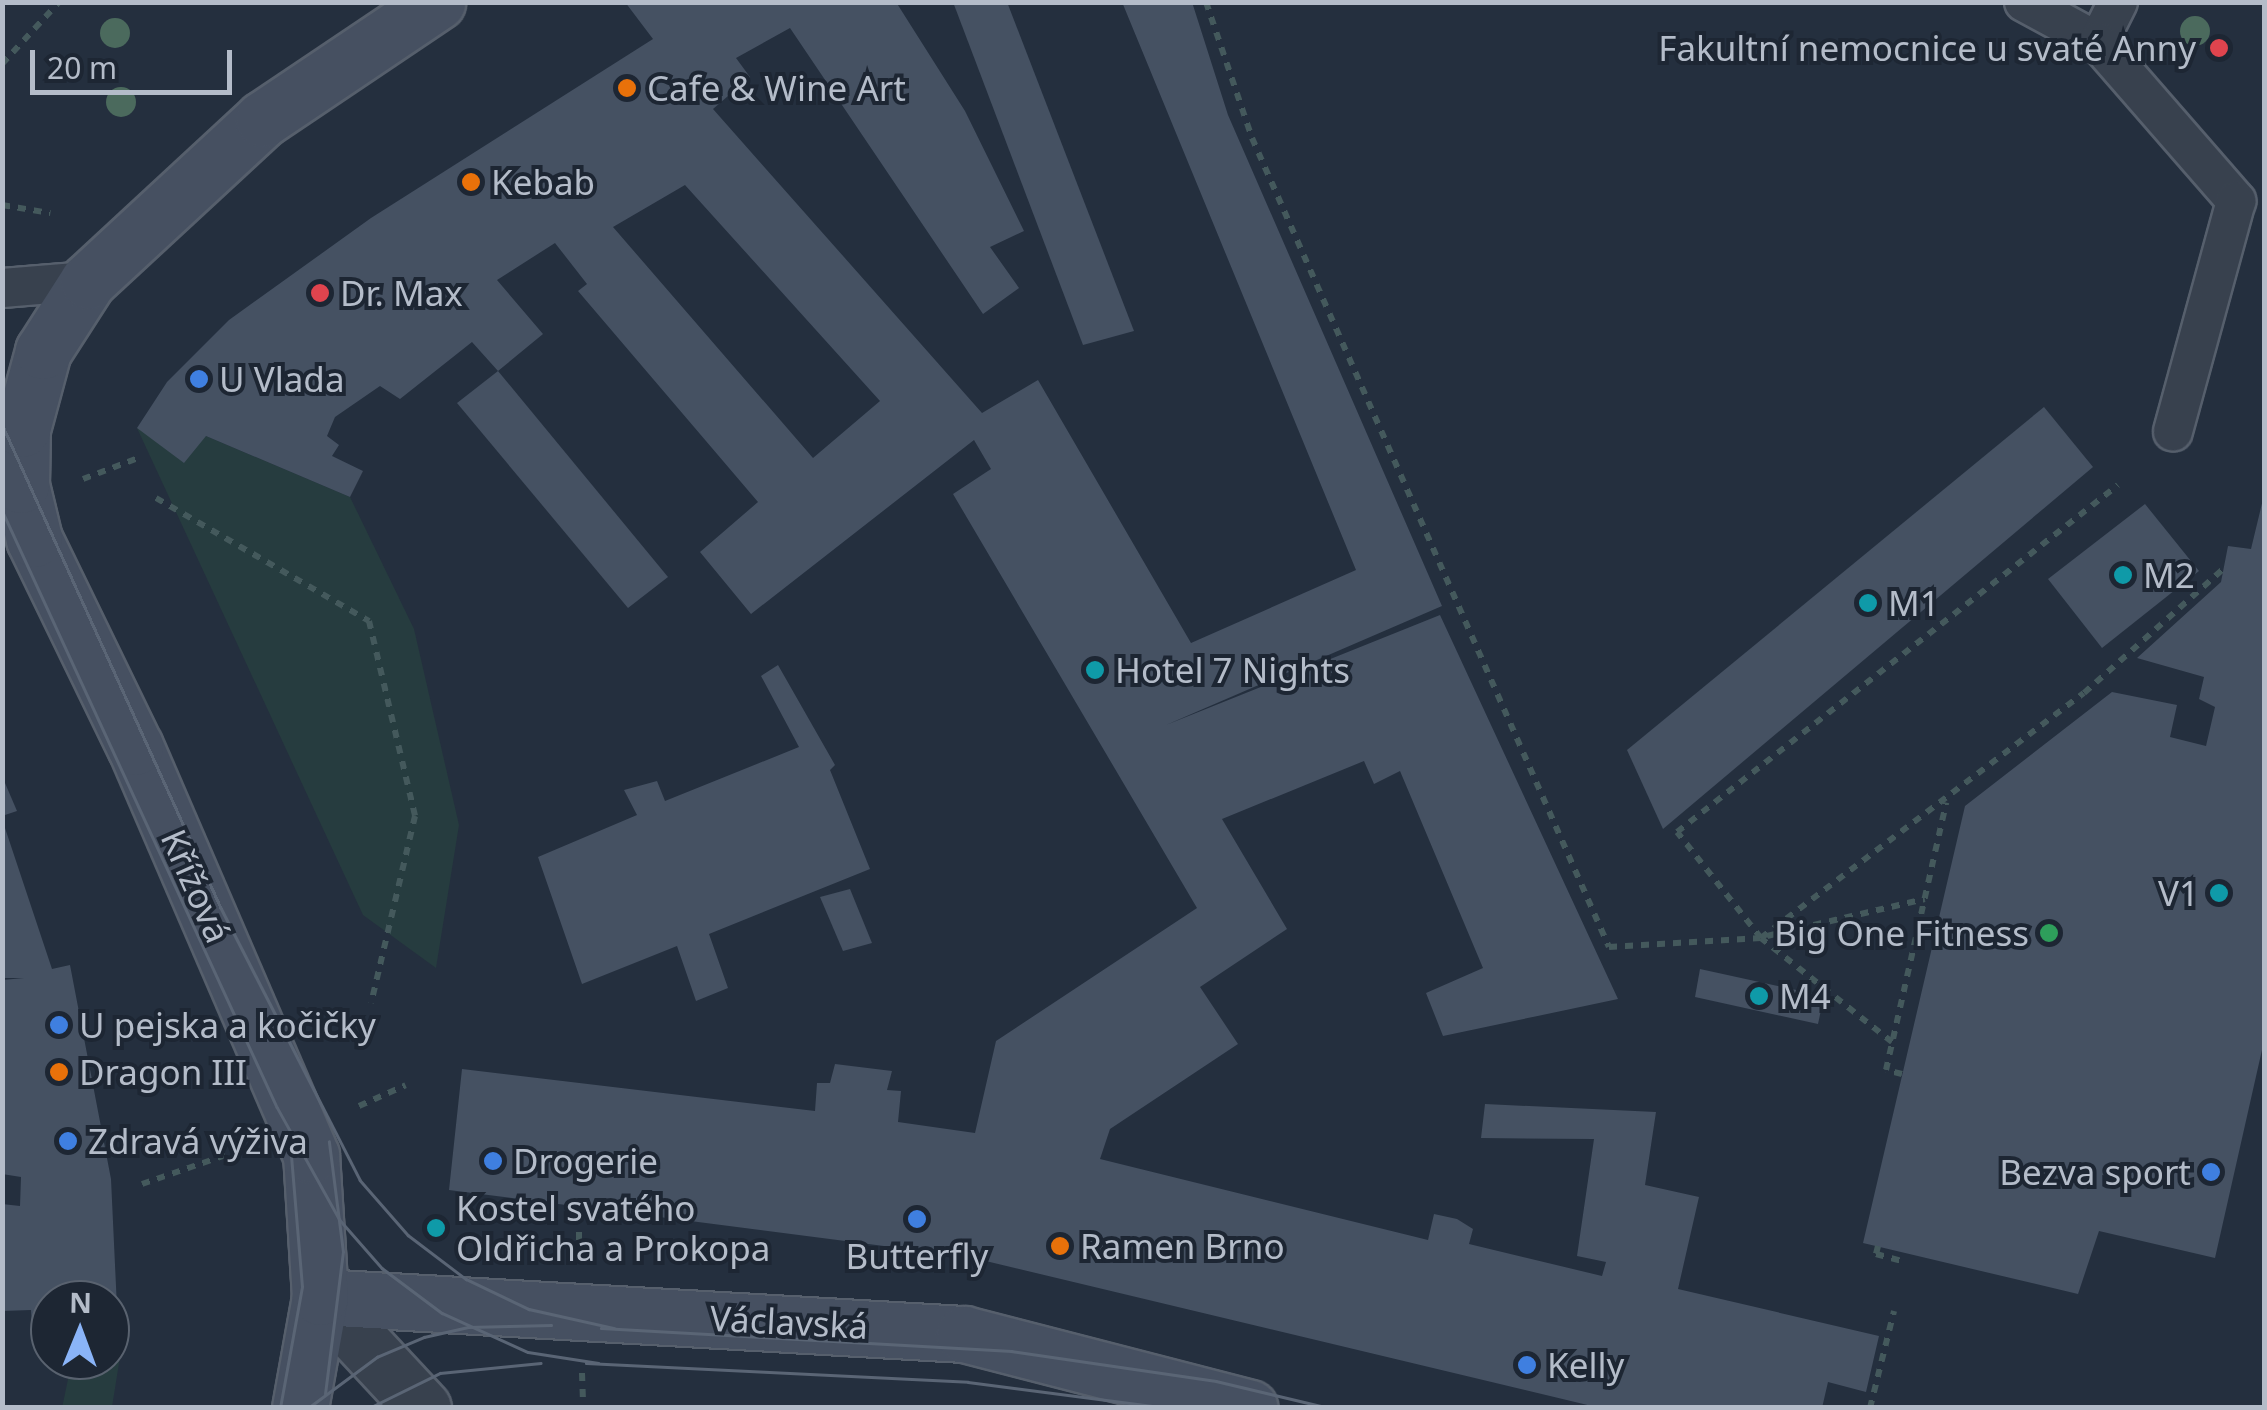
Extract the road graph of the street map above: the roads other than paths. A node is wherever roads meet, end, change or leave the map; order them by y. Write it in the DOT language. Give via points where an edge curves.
graph roads {
  1 [pos="436,2"];
  2 [pos="2024,2"];
  3 [pos="2118,2"];
  4 [pos="2098,42"];
  5 [pos="88,281"];
  6 [pos="2,288"];
  7 [pos="18,372"];
  8 [pos="2173,432"];
  9 [pos="320,1297"];
  10 [pos="300,1408"];
  11 [pos="423,1408"];
  12 [pos="1250,1408"];
  1 -- 5 [label="main road" via="263,119"];
  2 -- 4 [label="lane"];
  3 -- 4 [label="lane"];
  4 -- 8 [label="lane" via="2236,201"];
  5 -- 6 [label="lane"];
  5 -- 7 [label="main road"];
  7 -- 9 [label="main road, Křížová" via="27,519 303,1127 320,1220"];
  9 -- 10 [label="main road, Křížová"];
  9 -- 11 [label="street"];
  9 -- 12 [label="main road, Václavská" via="964,1334"];
}
